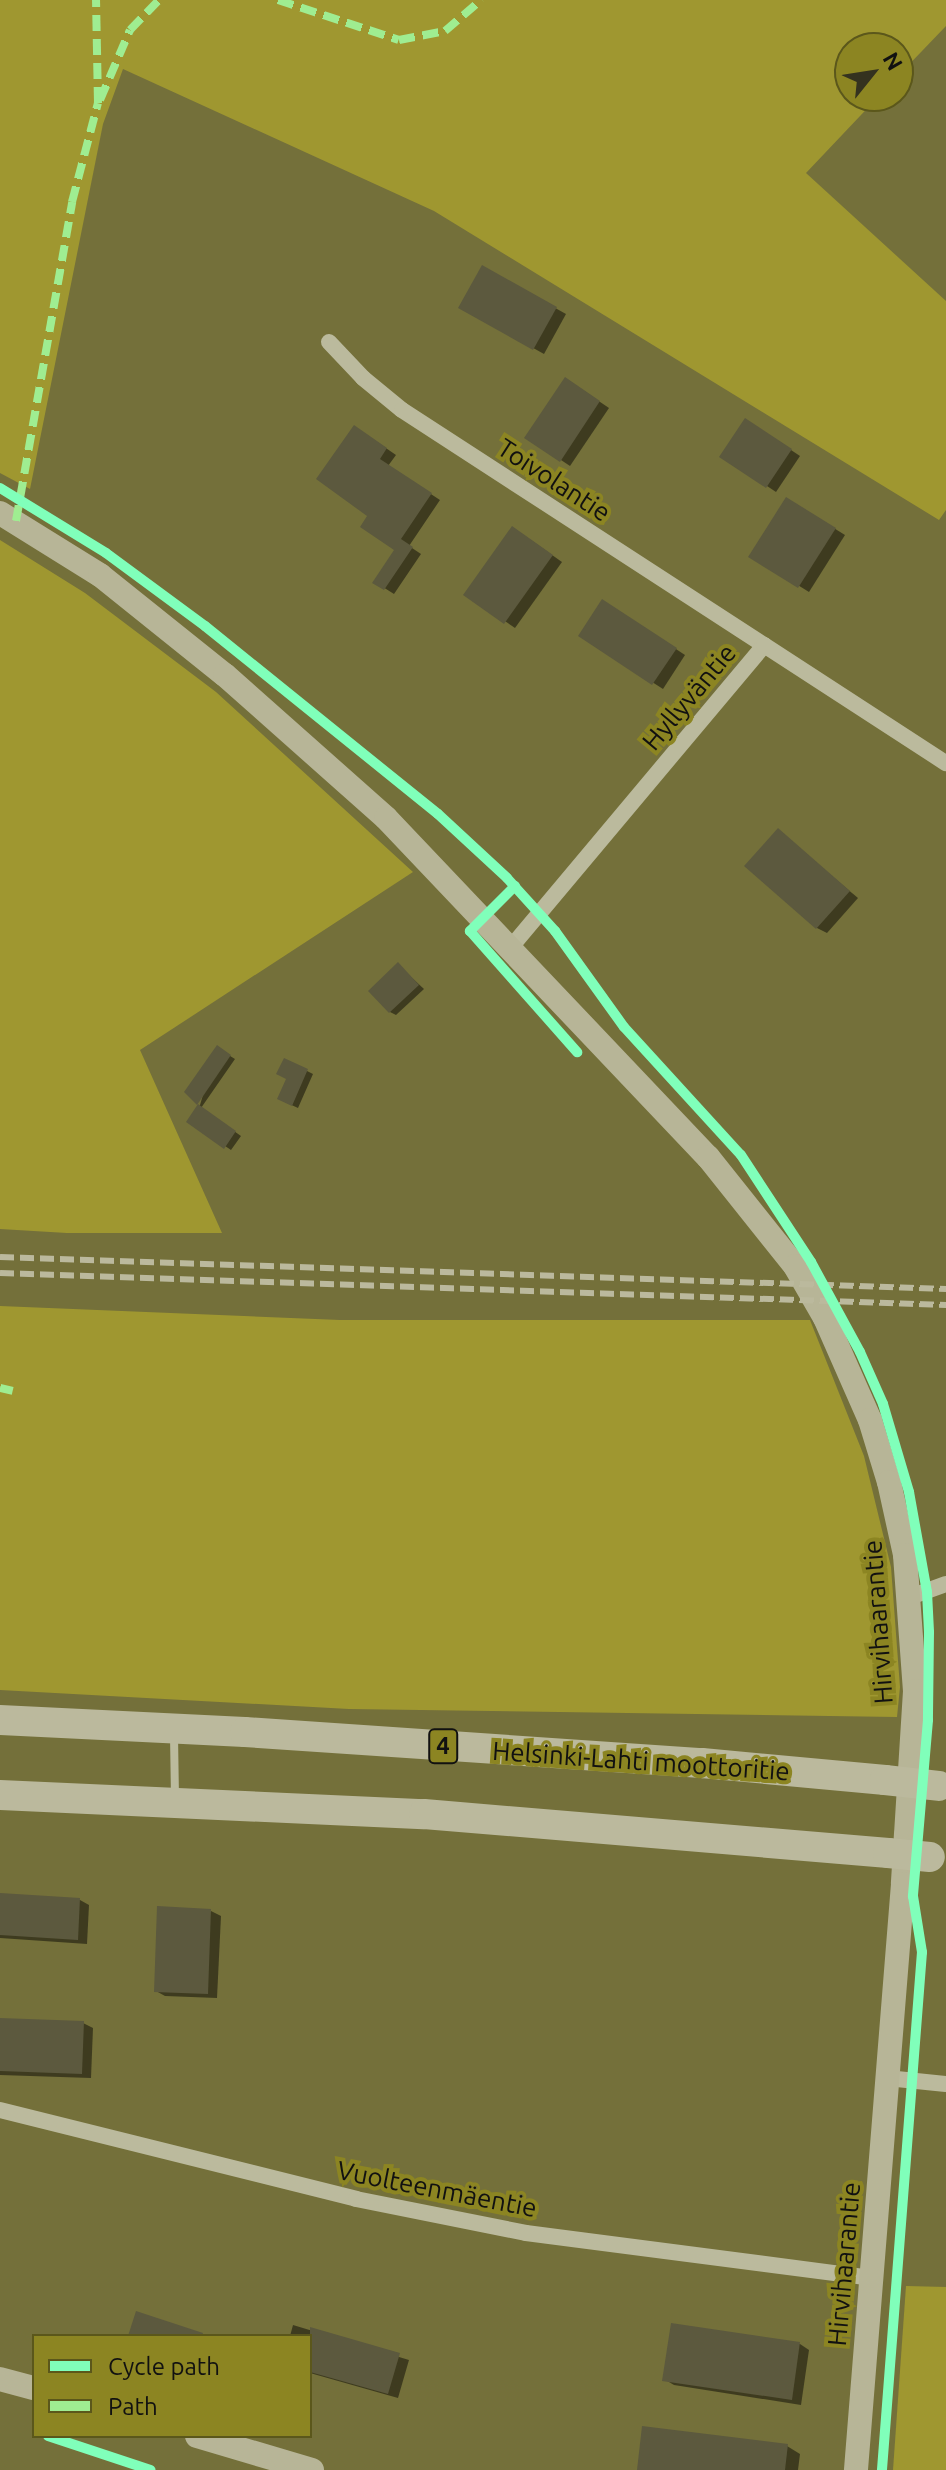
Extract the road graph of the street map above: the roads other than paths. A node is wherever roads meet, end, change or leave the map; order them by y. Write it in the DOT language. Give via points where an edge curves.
graph roads {
  1 [pos="329,342"];
  2 [pos="0,513"];
  3 [pos="764,645"];
  4 [pos="946,763"];
  5 [pos="511,947"];
  6 [pos="946,1584"];
  7 [pos="910,1597"];
  8 [pos="0,1720"];
  9 [pos="174,1728"];
  10 [pos="942,1786"];
  11 [pos="0,1795"];
  12 [pos="175,1802"];
  13 [pos="938,1858"];
  14 [pos="887,2078"];
  15 [pos="946,2084"];
  16 [pos="0,2110"];
  17 [pos="871,2278"];
  18 [pos="0,2379"];
  19 [pos="32,2387"];
  20 [pos="204,2438"];
  21 [pos="312,2470"];
  22 [pos="856,2470"];
  1 -- 3 [label="street, Toivolantie" via="402,410"];
  2 -- 5 [label="street, Hirvihaarantie" via="100,575 225,675 358,792"];
  3 -- 4 [label="street, Hyllyväntie"];
  3 -- 5 [label="street, Hyllyväntie"];
  5 -- 7 [label="street, Hirvihaarantie" via="708,1157 795,1266 825,1318 870,1420 905,1555"];
  6 -- 7 [label="street"];
  7 -- 14 [label="street, Hirvihaarantie" via="915,1691"];
  8 -- 9 [label="highway, Helsinki-Lahti moottoritie / 4"];
  9 -- 10 [label="highway, Helsinki-Lahti moottoritie / 4, bridge" via="702,1763"];
  9 -- 12 [label="lane"];
  11 -- 12 [label="highway"];
  12 -- 13 [label="highway, bridge" via="424,1814"];
  14 -- 15 [label="street"];
  14 -- 17 [label="street, Hirvihaarantie"];
  16 -- 17 [label="street, Vuolteenmäentie" via="356,2199 526,2233"];
  17 -- 22 [label="street, Hirvihaarantie"];
  18 -- 19 [label="street"];
  20 -- 21 [label="street"];
}
